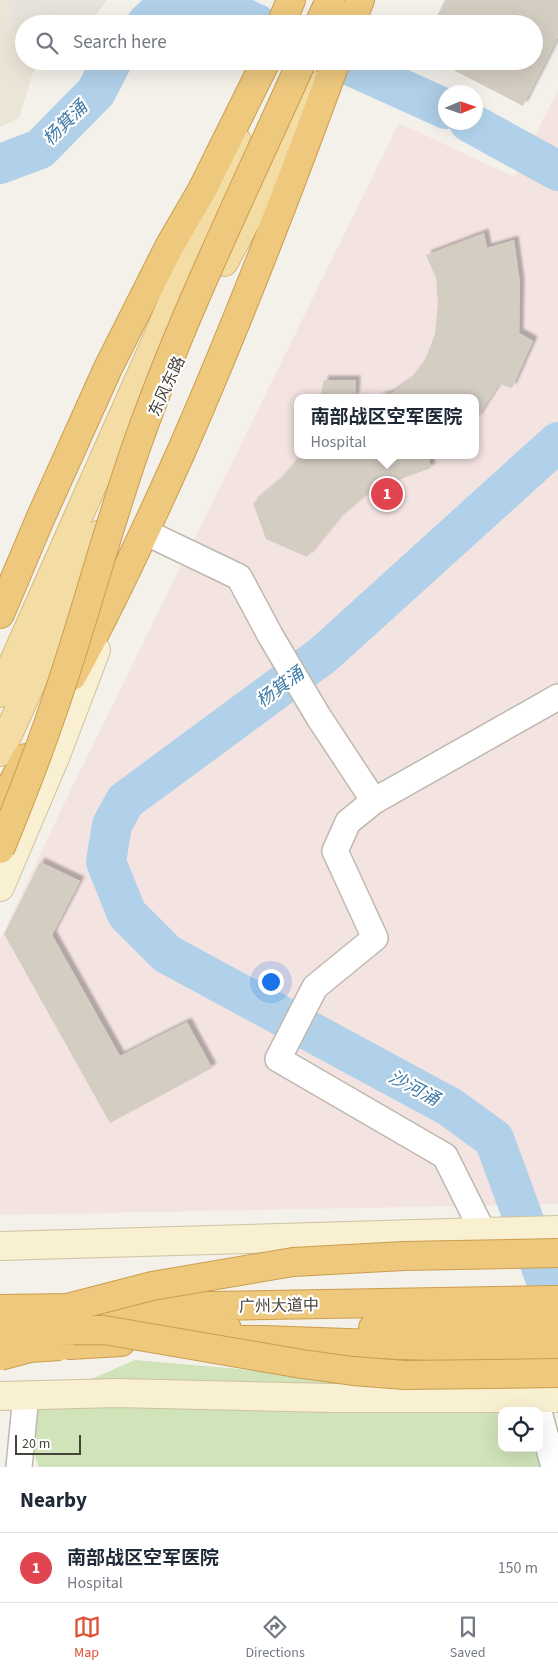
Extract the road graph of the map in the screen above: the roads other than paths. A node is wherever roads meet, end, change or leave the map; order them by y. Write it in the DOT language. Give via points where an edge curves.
graph roads {
  1 [pos="291,0"];
  2 [pos="330,0"];
  3 [pos="360,0"];
  4 [pos="285,15"];
  5 [pos="323,15"];
  6 [pos="354,15"];
  7 [pos="262,70"];
  8 [pos="263,70"];
  9 [pos="323,70"];
  10 [pos="323,70"];
  11 [pos="324,70"];
  12 [pos="72,446"];
  13 [pos="145,532"];
  14 [pos="123,579"];
  15 [pos="0,582"];
  16 [pos="0,614"];
  17 [pos="0,693"];
  18 [pos="558,697"];
  19 [pos="0,752"];
  20 [pos="374,801"];
  21 [pos="0,807"];
  22 [pos="0,849"];
  23 [pos="0,887"];
  24 [pos="483,1232"];
  25 [pos="554,1238"];
  26 [pos="0,1246"];
  27 [pos="558,1282"];
  28 [pos="0,1292"];
  29 [pos="72,1300"];
  30 [pos="558,1300"];
  31 [pos="0,1309"];
  32 [pos="104,1330"];
  33 [pos="0,1331"];
  34 [pos="556,1339"];
  35 [pos="30,1348"];
  36 [pos="0,1350"];
  37 [pos="0,1356"];
  38 [pos="558,1374"];
  39 [pos="13,1396"];
  40 [pos="543,1404"];
  41 [pos="19,1467"];
  42 [pos="554,1467"];
  1 -- 4 [label="highway"];
  2 -- 5 [label="highway"];
  3 -- 6 [label="highway"];
  7 -- 12 [label="highway" via="137,309"];
  8 -- 17 [label="main road, 东风东路" via="158,337"];
  9 -- 19 [label="main road, 东风东路" via="220,270"];
  10 -- 22 [label="highway, bridge" via="211,260 155,395 53,710"];
  11 -- 13 [label="highway" via="261,259 217,370"];
  12 -- 15 [label="street"];
  12 -- 16 [label="highway"];
  13 -- 14 [label="highway"];
  13 -- 20 [label="street" via="239,576 281,654"];
  14 -- 21 [label="highway"];
  14 -- 23 [label="street" via="56,755"];
  18 -- 20 [label="street"];
  20 -- 24 [label="street" via="348,822 335,851 375,938 315,987 278,1059 445,1156"];
  24 -- 25 [label="street" via="511,1231"];
  24 -- 26 [label="street"];
  25 -- 29 [label="highway, bridge" via="404,1256 294,1262"];
  27 -- 29 [label="highway"];
  28 -- 29 [label="highway"];
  29 -- 30 [label="highway, 广州大道中, bridge"];
  29 -- 31 [label="highway, 广州大道中, bridge"];
  32 -- 33 [label="highway, 广州大道中, bridge"];
  32 -- 34 [label="highway, 广州大道中, bridge"];
  32 -- 38 [label="highway, bridge" via="353,1371 423,1375"];
  34 -- 35 [label="highway, bridge" via="458,1347 226,1340"];
  35 -- 36 [label="highway, bridge"];
  35 -- 37 [label="highway, bridge"];
  39 -- 40 [label="street" via="117,1393"];
  39 -- 41 [label="street"];
  40 -- 42 [label="street"];
}
